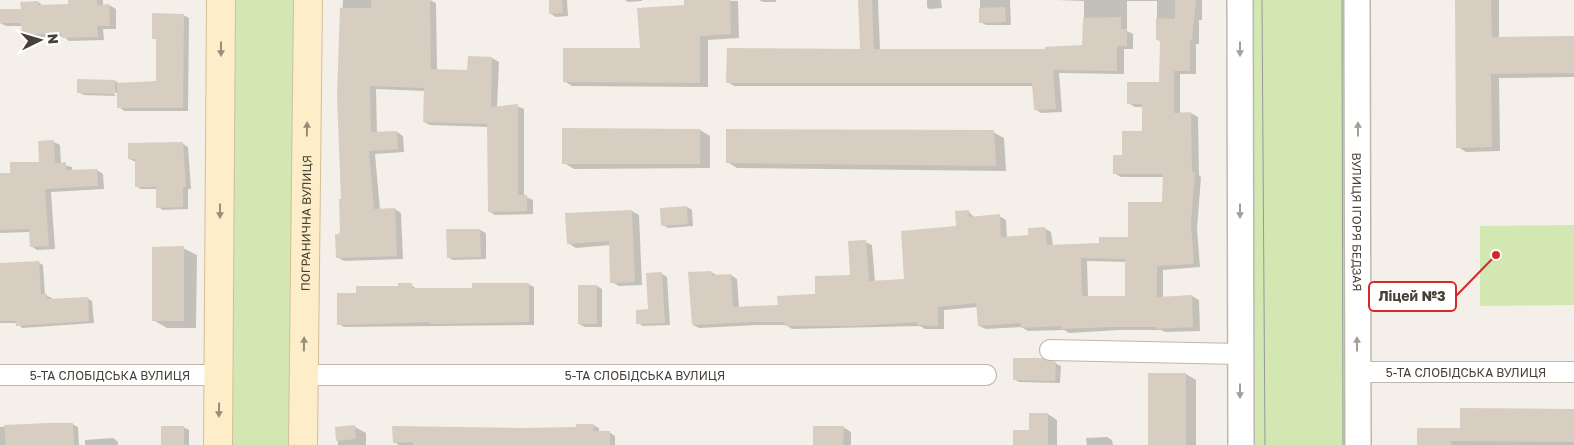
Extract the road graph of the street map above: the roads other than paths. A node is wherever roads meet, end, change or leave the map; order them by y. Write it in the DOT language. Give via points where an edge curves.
graph roads {
  1 [pos="221,0"];
  2 [pos="308,0"];
  3 [pos="1240,0"];
  4 [pos="1357,0"];
  5 [pos="1050,350"];
  6 [pos="1240,354"];
  7 [pos="1357,372"];
  8 [pos="1574,372"];
  9 [pos="0,375"];
  10 [pos="219,375"];
  11 [pos="304,375"];
  12 [pos="986,375"];
  13 [pos="218,445"];
  14 [pos="303,445"];
  15 [pos="1240,445"];
  16 [pos="1358,445"];
  1 -- 10 [label="main road, one-way"];
  11 -- 2 [label="main road, ПОГРАНИЧНА ВУЛИЦЯ, one-way"];
  3 -- 6 [label="street, one-way"];
  7 -- 4 [label="street, ВУЛИЦЯ ІГОРЯ БЕДЗАЯ, one-way"];
  5 -- 6 [label="street"];
  6 -- 15 [label="street, one-way"];
  7 -- 8 [label="street, 5-ТА СЛОБІДСЬКА ВУЛИЦЯ"];
  7 -- 16 [label="street, ВУЛИЦЯ ІГОРЯ БЕДЗАЯ"];
  9 -- 10 [label="street, 5-ТА СЛОБІДСЬКА ВУЛИЦЯ"];
  10 -- 13 [label="main road, one-way"];
  11 -- 12 [label="street, 5-ТА СЛОБІДСЬКА ВУЛИЦЯ"];
  11 -- 14 [label="main road, ПОГРАНИЧНА ВУЛИЦЯ"];
}
